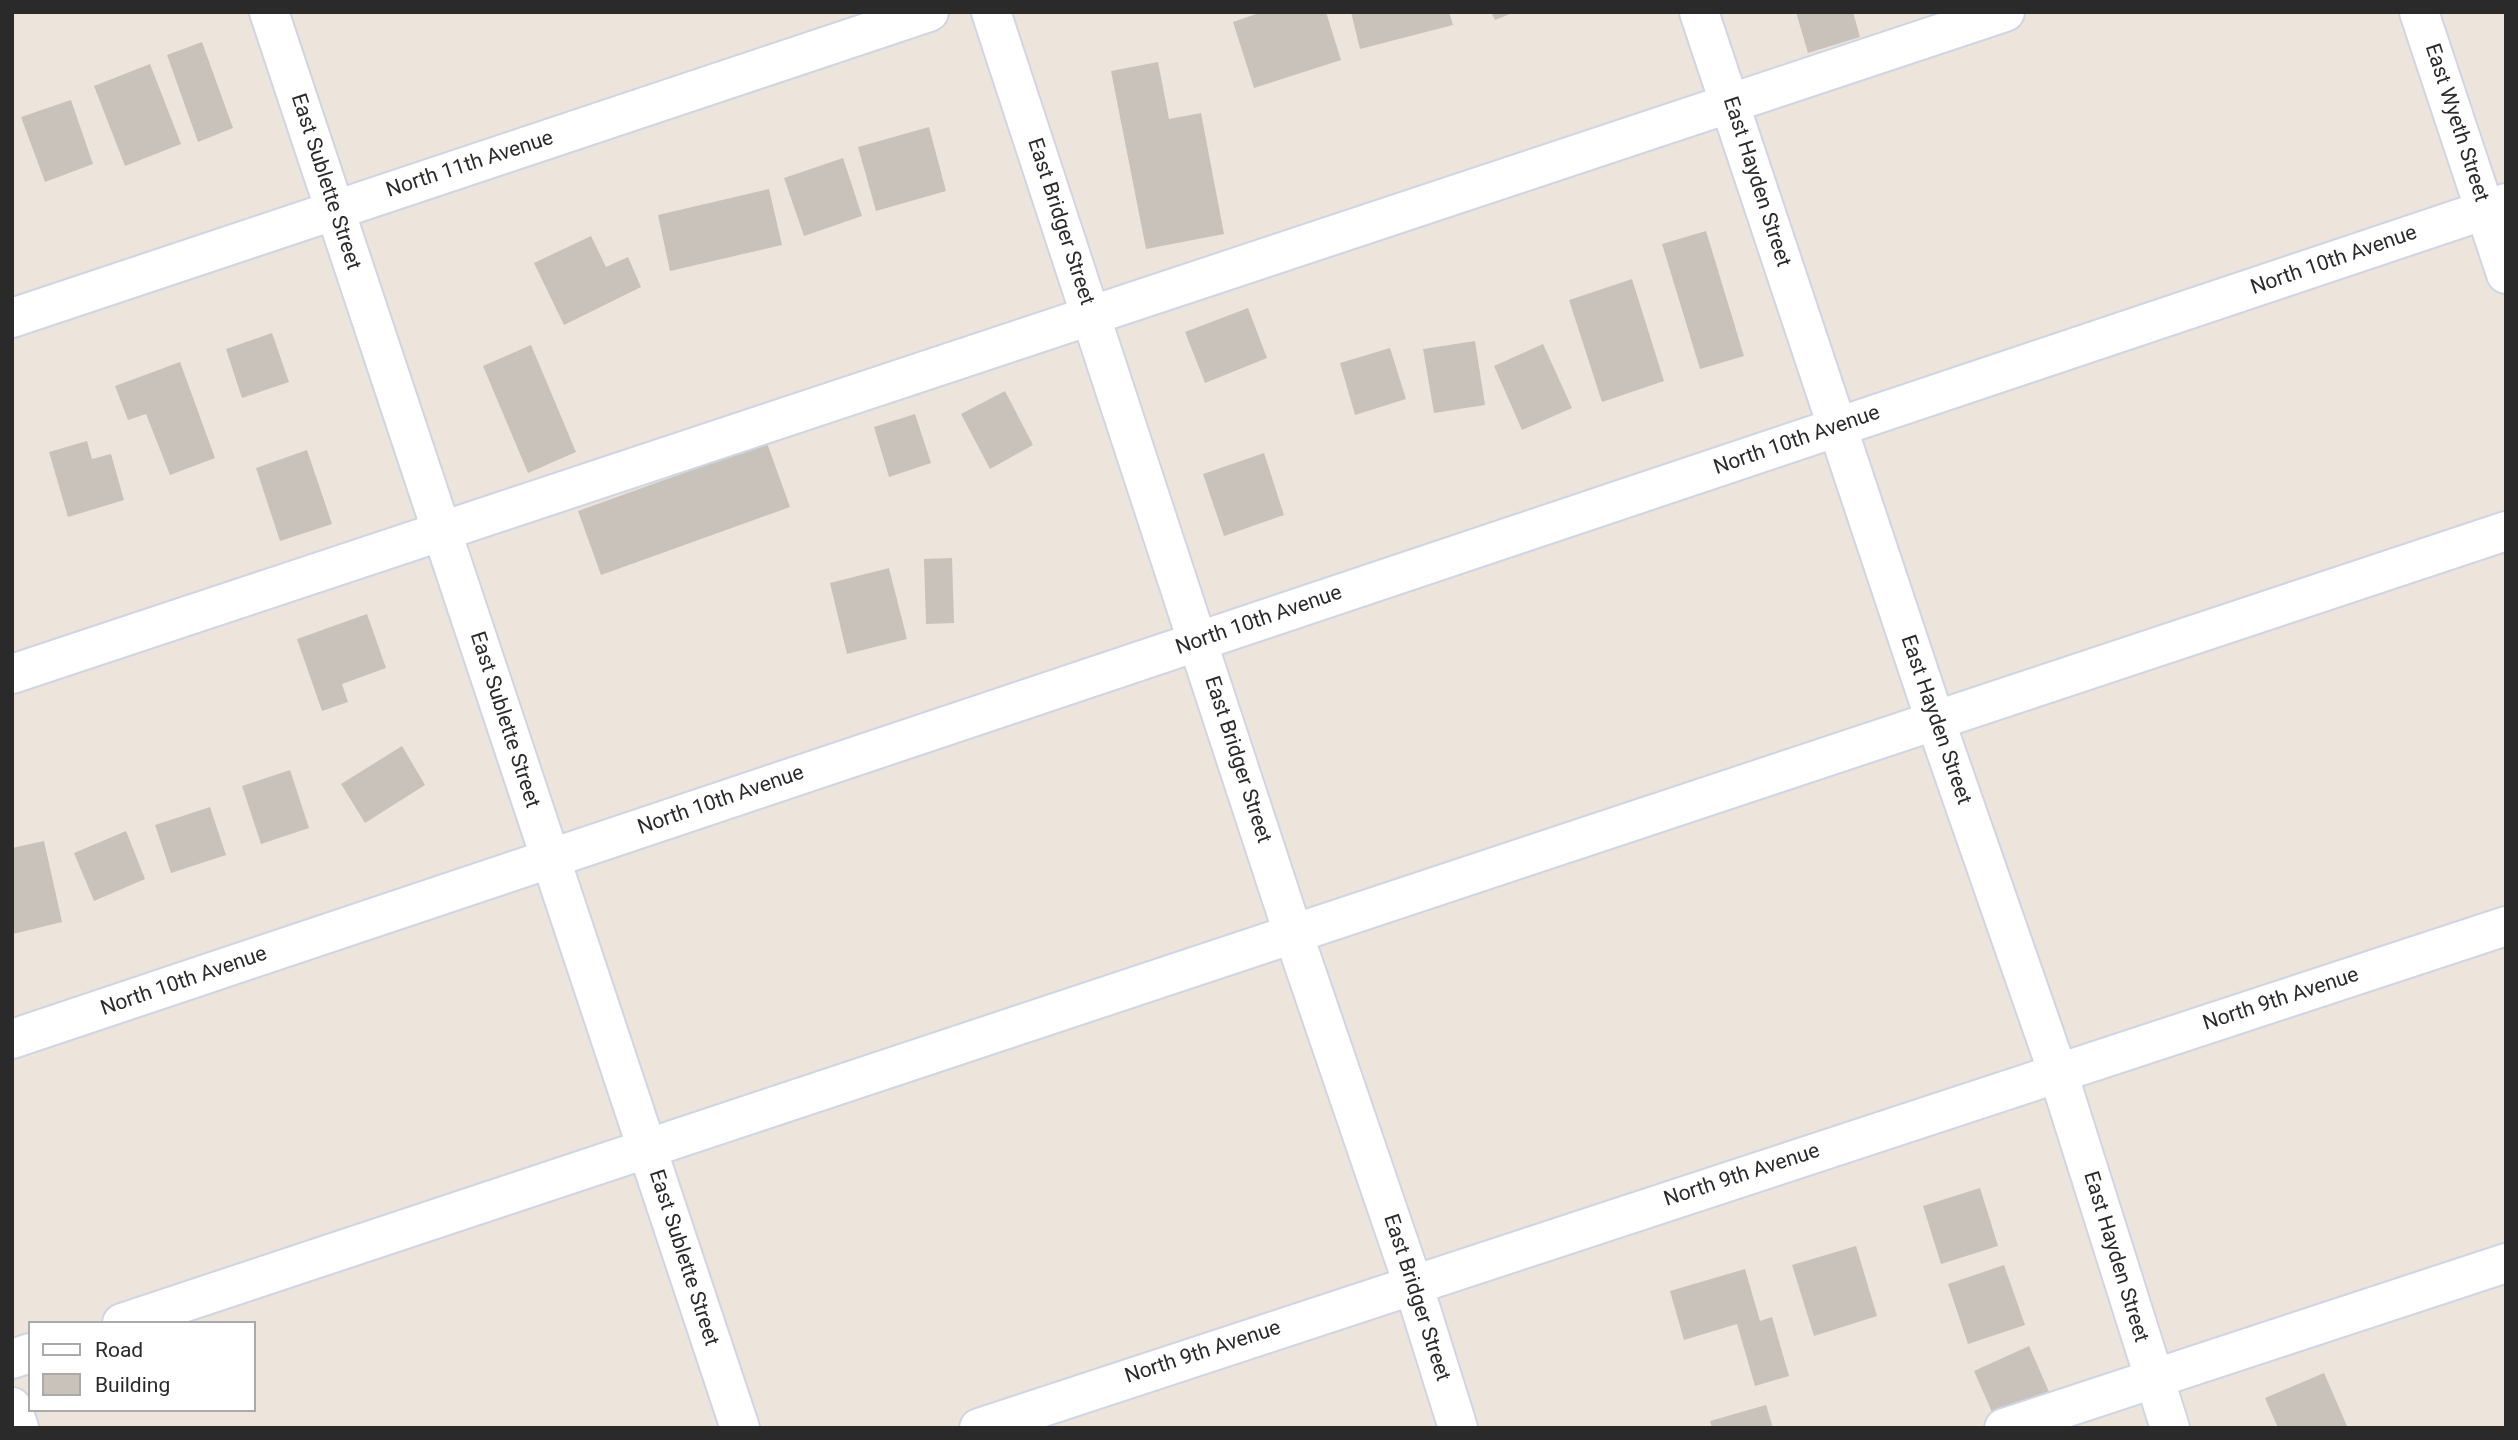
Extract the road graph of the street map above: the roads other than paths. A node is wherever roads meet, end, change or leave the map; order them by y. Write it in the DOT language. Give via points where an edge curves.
graph roads {
  1 [pos="269,12"];
  2 [pos="929,12"];
  3 [pos="991,12"];
  4 [pos="1699,12"];
  5 [pos="2005,12"];
  6 [pos="2419,12"];
  7 [pos="1730,104"];
  8 [pos="2495,206"];
  9 [pos="335,211"];
  10 [pos="2506,274"];
  11 [pos="1091,316"];
  12 [pos="12,318"];
  13 [pos="1837,428"];
  14 [pos="441,531"];
  15 [pos="2506,531"];
  16 [pos="1198,642"];
  17 [pos="12,674"];
  18 [pos="1935,720"];
  19 [pos="550,859"];
  20 [pos="2506,926"];
  21 [pos="1293,933"];
  22 [pos="12,1040"];
  23 [pos="2058,1073"];
  24 [pos="646,1148"];
  25 [pos="2506,1263"];
  26 [pos="1413,1284"];
  27 [pos="127,1321"];
  28 [pos="2153,1379"];
  29 [pos="12,1407"];
  30 [pos="19,1428"];
  31 [pos="740,1428"];
  32 [pos="979,1428"];
  33 [pos="1458,1428"];
  34 [pos="2004,1428"];
  35 [pos="2170,1428"];
  1 -- 9 [label="street, East Sublette Street"];
  2 -- 9 [label="street, North 11th Avenue"];
  3 -- 11 [label="street, East Bridger Street"];
  4 -- 7 [label="street, East Hayden Street"];
  5 -- 7 [label="street"];
  6 -- 8 [label="street, East Wyeth Street"];
  7 -- 11 [label="street"];
  7 -- 13 [label="street, East Hayden Street"];
  8 -- 10 [label="street, East Wyeth Street"];
  8 -- 13 [label="street, North 10th Avenue"];
  9 -- 12 [label="street, North 11th Avenue"];
  9 -- 14 [label="street, East Sublette Street"];
  11 -- 14 [label="street"];
  11 -- 16 [label="street, East Bridger Street"];
  13 -- 16 [label="street, North 10th Avenue"];
  13 -- 18 [label="street, East Hayden Street"];
  14 -- 17 [label="street"];
  14 -- 19 [label="street, East Sublette Street"];
  15 -- 18 [label="street"];
  16 -- 19 [label="street, North 10th Avenue"];
  16 -- 21 [label="street, East Bridger Street"];
  18 -- 21 [label="street"];
  18 -- 23 [label="street, East Hayden Street"];
  19 -- 22 [label="street, North 10th Avenue"];
  19 -- 24 [label="street, East Sublette Street"];
  20 -- 23 [label="street, North 9th Avenue"];
  21 -- 24 [label="street"];
  21 -- 26 [label="street, East Bridger Street"];
  23 -- 26 [label="street, North 9th Avenue"];
  23 -- 28 [label="street, East Hayden Street"];
  24 -- 27 [label="street"];
  24 -- 31 [label="street, East Sublette Street"];
  25 -- 28 [label="street"];
  26 -- 32 [label="street, North 9th Avenue"];
  26 -- 33 [label="street, East Bridger Street"];
  28 -- 34 [label="street"];
  28 -- 35 [label="street, East Hayden Street"];
  29 -- 30 [label="street"];
}
